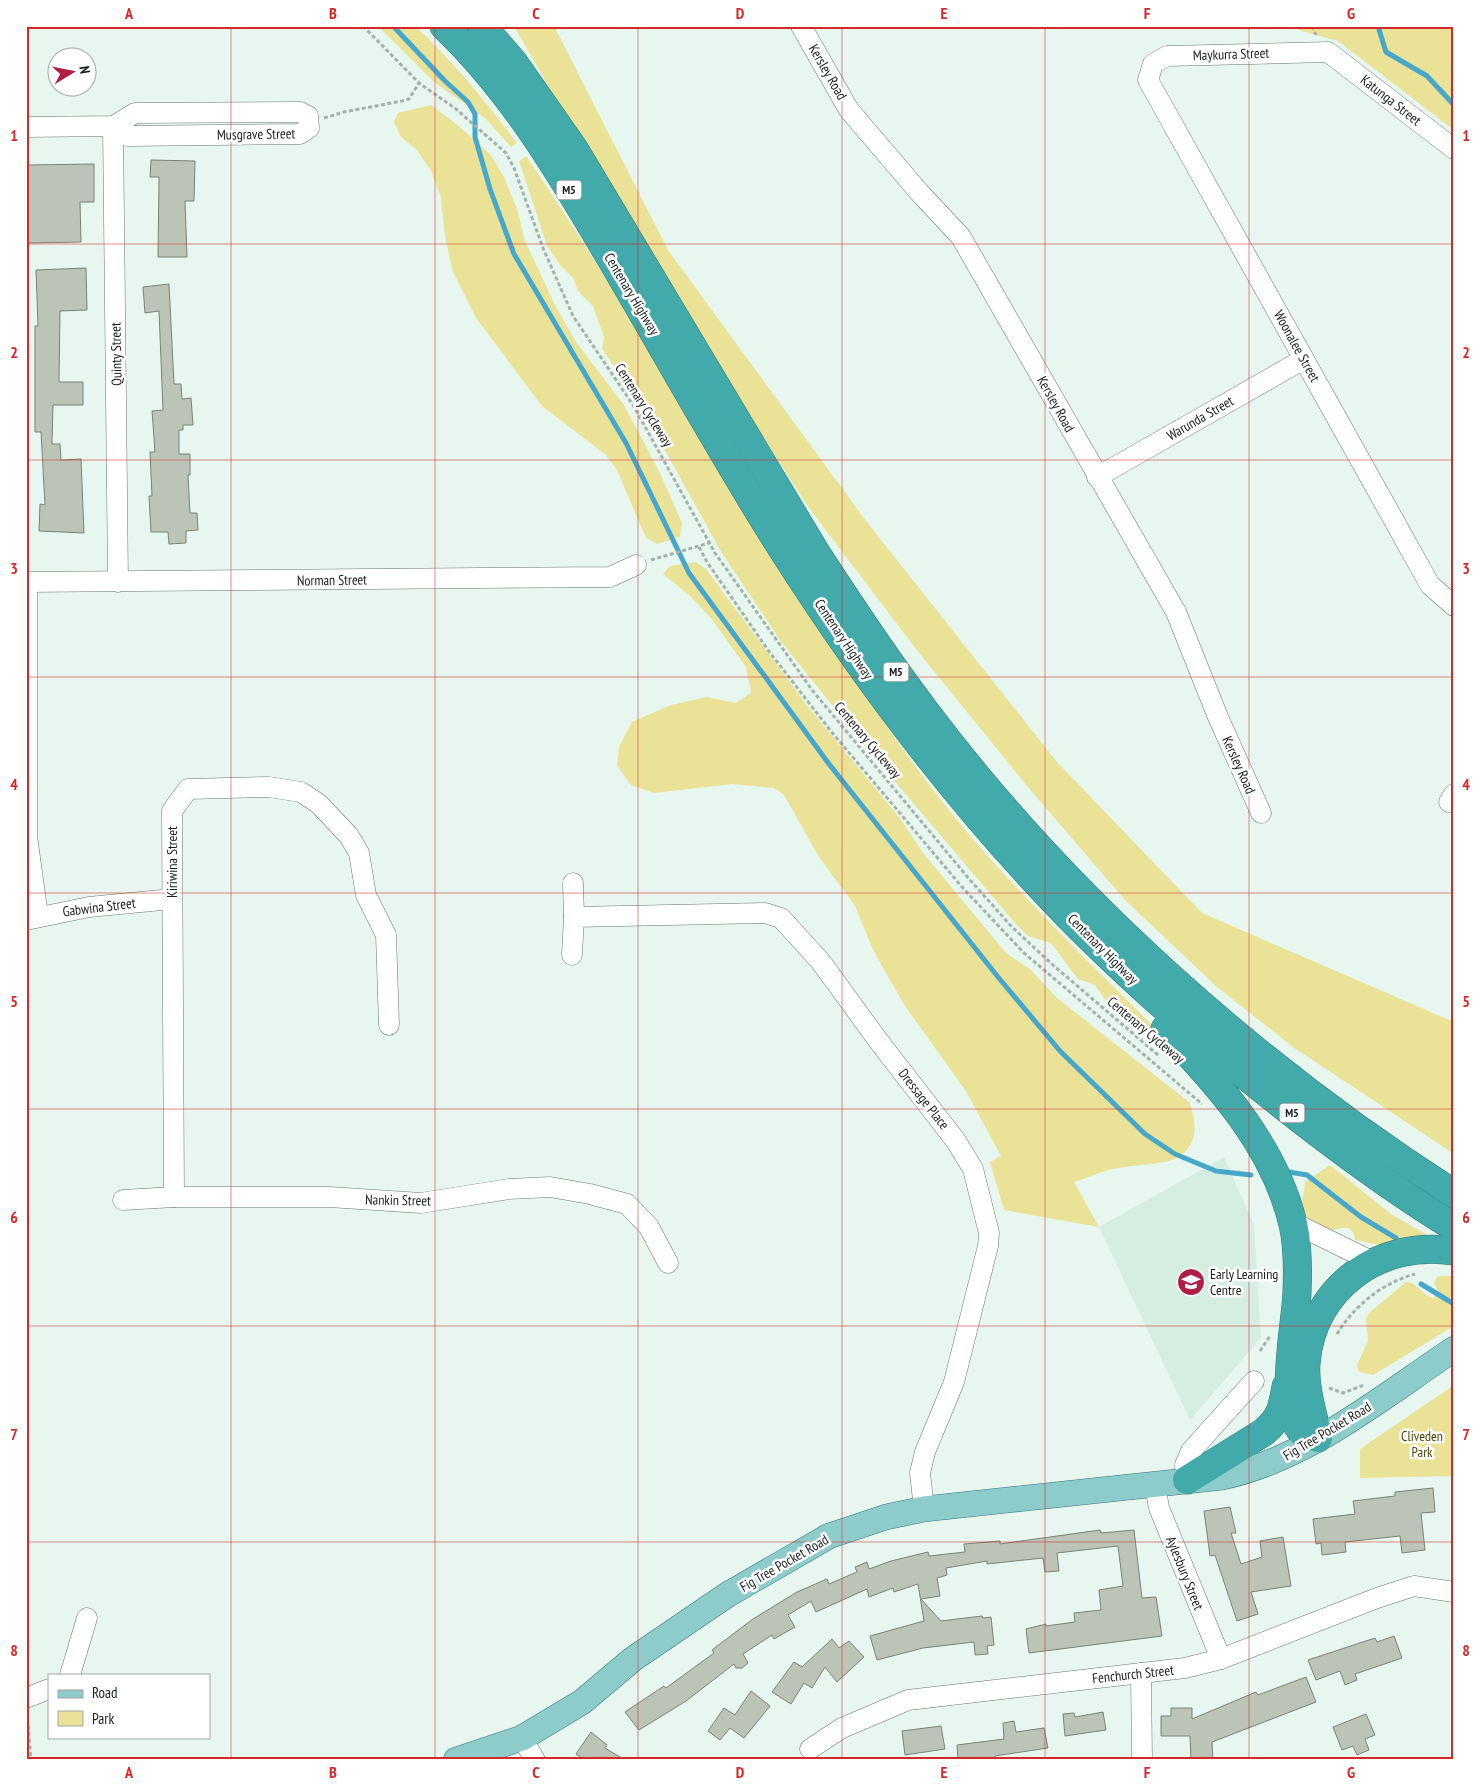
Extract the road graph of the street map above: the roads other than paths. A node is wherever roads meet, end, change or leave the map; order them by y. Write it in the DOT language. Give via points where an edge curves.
graph roads {
  1 [pos="444,26"];
  2 [pos="482,26"];
  3 [pos="801,26"];
  4 [pos="1328,52"];
  5 [pos="1148,80"];
  6 [pos="309,123"];
  7 [pos="114,126"];
  8 [pos="26,127"];
  9 [pos="1454,149"];
  10 [pos="1304,358"];
  11 [pos="1097,477"];
  12 [pos="636,565"];
  13 [pos="27,582"];
  14 [pos="118,582"];
  15 [pos="1454,606"];
  16 [pos="1261,813"];
  17 [pos="573,883"];
  18 [pos="172,899"];
  19 [pos="574,917"];
  20 [pos="32,918"];
  21 [pos="572,956"];
  22 [pos="1140,986"];
  23 [pos="388,1025"];
  24 [pos="1454,1194"];
  25 [pos="174,1197"];
  26 [pos="123,1200"];
  27 [pos="1292,1222"];
  28 [pos="1454,1227"];
  29 [pos="1454,1251"];
  30 [pos="1373,1262"];
  31 [pos="668,1263"];
  32 [pos="1454,1349"];
  33 [pos="1290,1363"];
  34 [pos="1254,1381"];
  35 [pos="1318,1438"];
  36 [pos="1187,1480"];
  37 [pos="1155,1484"];
  38 [pos="924,1509"];
  39 [pos="1454,1592"];
  40 [pos="88,1618"];
  41 [pos="1221,1659"];
  42 [pos="1141,1673"];
  43 [pos="70,1674"];
  44 [pos="48,1690"];
  45 [pos="27,1704"];
  46 [pos="522,1738"];
  47 [pos="810,1749"];
  48 [pos="456,1760"];
  49 [pos="535,1760"];
  50 [pos="1142,1760"];
  1 -- 22 [label="highway, Centenary Highway / M5" via="487,72 526,122 581,208 781,547 881,693 992,833"];
  2 -- 24 [label="highway, Centenary Highway / M5" via="514,63 574,149 816,553 927,714 1033,840 1101,912 1229,1029 1364,1133"];
  3 -- 11 [label="street, Kersley Road" via="849,110 961,237"];
  4 -- 5 [label="street, Maykurra Street" via="1167,56 1153,64"];
  4 -- 9 [label="street, Katunga Street"];
  5 -- 10 [label="street, Woonalee Street"];
  6 -- 7 [label="street, Musgrave Street" via="308,116 300,112 135,113"];
  7 -- 8 [label="street"];
  7 -- 14 [label="street, Quinty Street"];
  10 -- 11 [label="street, Warunda Street"];
  10 -- 15 [label="street, Woonalee Street" via="1430,584"];
  11 -- 16 [label="street, Kersley Road" via="1176,612"];
  12 -- 14 [label="street, Norman Street" via="610,577"];
  13 -- 14 [label="street, Norman Street"];
  13 -- 20 [label="street" via="27,836"];
  17 -- 19 [label="street"];
  18 -- 20 [label="street, Gabwina Street" via="89,907"];
  18 -- 23 [label="street, Kiriwina Street" via="172,810 188,789 269,787 301,792 319,804 349,836 359,853 363,884 384,926 387,941"];
  18 -- 25 [label="street, Kiriwina Street"];
  19 -- 21 [label="street"];
  19 -- 38 [label="street, Dressage Place" via="765,913 781,918 821,962 970,1162 989,1233 988,1246 954,1382 924,1452 920,1473"];
  22 -- 27 [label="highway" via="1158,1021 1211,1078 1249,1128 1263,1151"];
  22 -- 28 [label="highway, Centenary Highway / M5" via="1311,1128"];
  25 -- 26 [label="street, Nankin Street"];
  25 -- 31 [label="street, Nankin Street" via="329,1197 421,1203 509,1189 550,1187 626,1204 649,1228"];
  27 -- 30 [label="street"];
  27 -- 33 [label="highway" via="1297,1255 1297,1293"];
  29 -- 30 [label="highway" via="1412,1251"];
  30 -- 35 [label="highway" via="1340,1284 1312,1332 1306,1379"];
  32 -- 35 [label="main road, Fig Tree Pocket Road"];
  33 -- 35 [label="highway" via="1296,1424 1302,1433"];
  33 -- 36 [label="highway" via="1282,1408 1275,1423"];
  34 -- 36 [label="street" via="1191,1451 1185,1465"];
  35 -- 36 [label="main road, Fig Tree Pocket Road" via="1259,1468 1223,1477"];
  36 -- 37 [label="main road, Fig Tree Pocket Road"];
  37 -- 38 [label="main road, Fig Tree Pocket Road"];
  37 -- 41 [label="street, Aylesbury Street" via="1159,1508"];
  38 -- 46 [label="main road, Fig Tree Pocket Road" via="886,1517 829,1536 720,1601 633,1659 582,1702"];
  39 -- 41 [label="street, Fenchurch Street" via="1414,1586"];
  40 -- 43 [label="street"];
  41 -- 42 [label="street, Fenchurch Street" via="1185,1668"];
  42 -- 47 [label="street, Fenchurch Street" via="908,1700 842,1728"];
  42 -- 50 [label="street"];
  44 -- 45 [label="street"];
  46 -- 48 [label="main road, Fig Tree Pocket Road"];
  46 -- 49 [label="street"];
}
